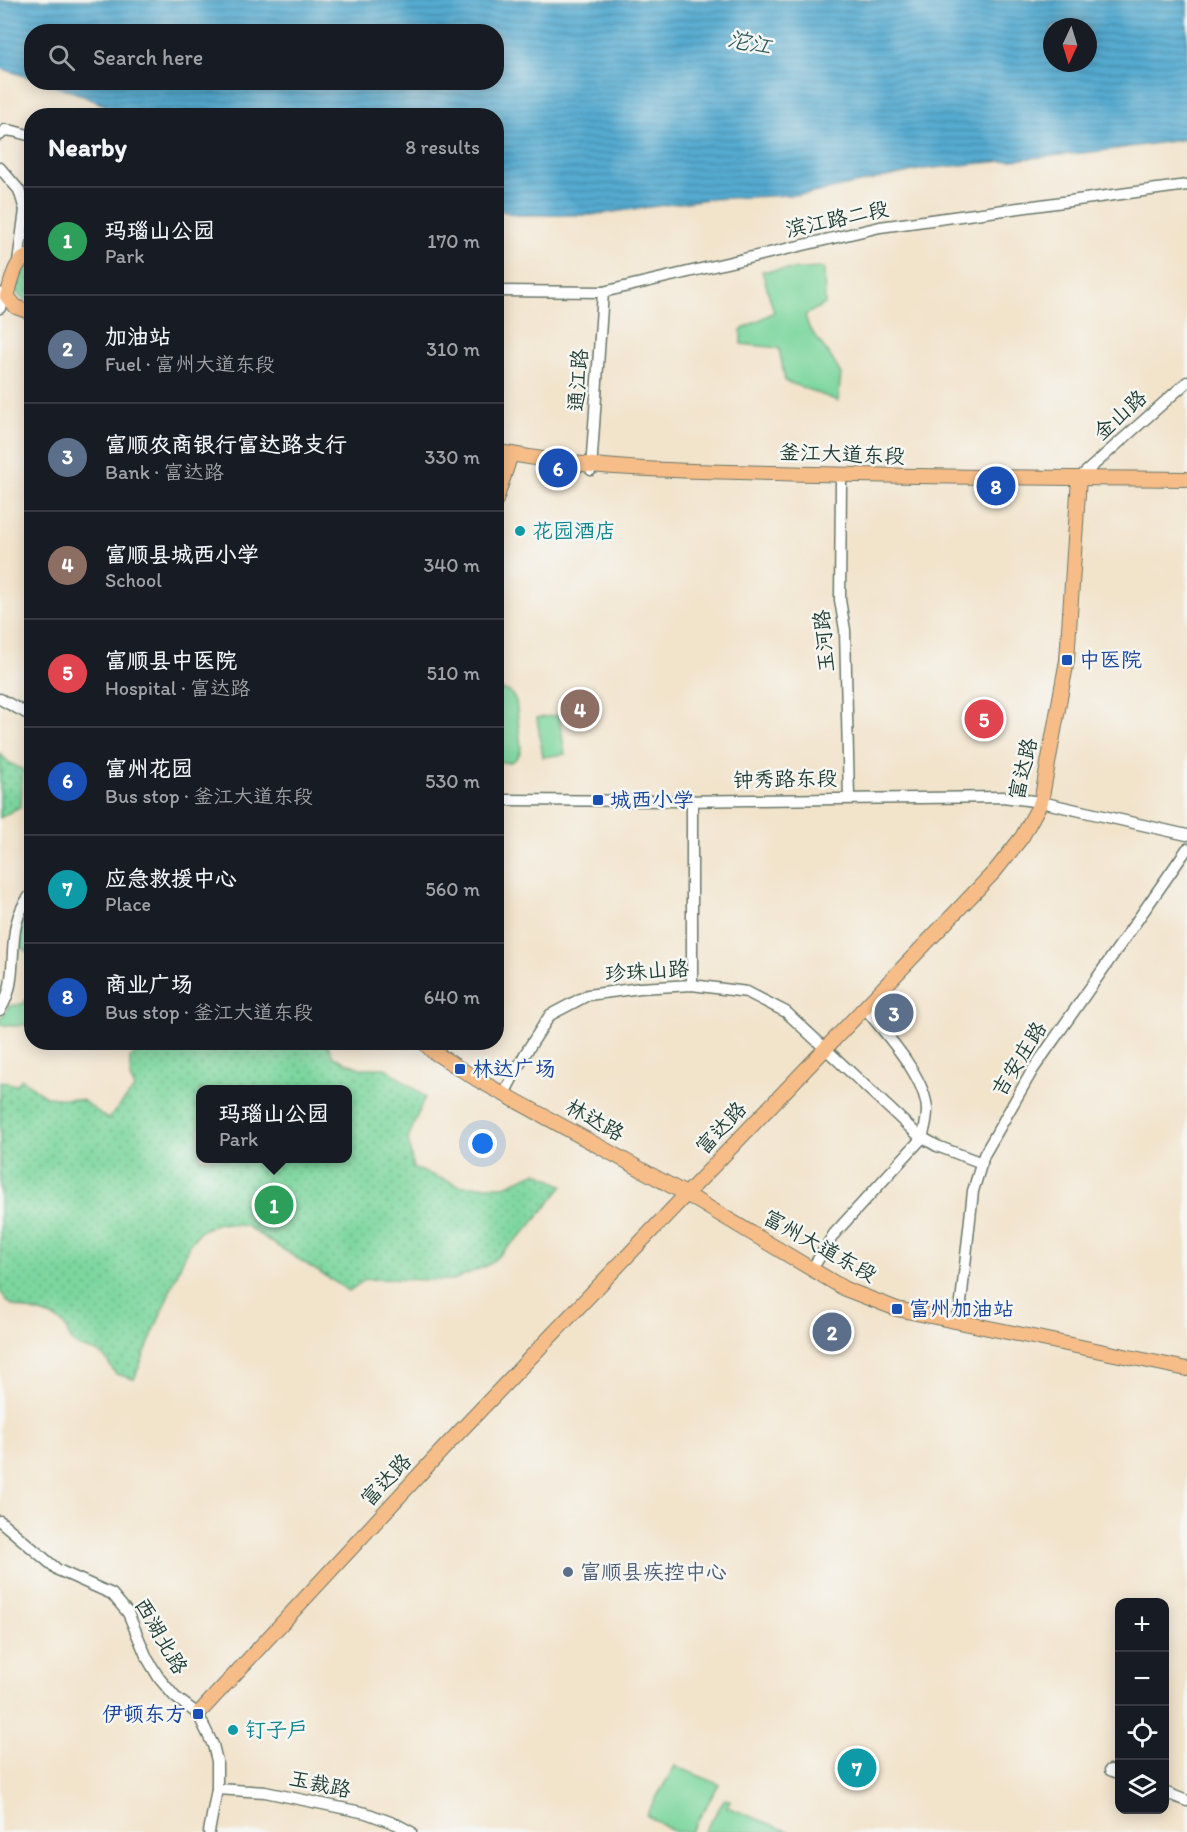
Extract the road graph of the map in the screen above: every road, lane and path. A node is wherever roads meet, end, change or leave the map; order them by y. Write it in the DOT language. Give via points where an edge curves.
graph roads {
  1 [pos="2,131"];
  2 [pos="24,134"];
  3 [pos="0,168"];
  4 [pos="1187,185"];
  5 [pos="24,207"];
  6 [pos="24,217"];
  7 [pos="24,257"];
  8 [pos="18,262"];
  9 [pos="504,291"];
  10 [pos="603,292"];
  11 [pos="2,299"];
  12 [pos="24,310"];
  13 [pos="1187,382"];
  14 [pos="506,458"];
  15 [pos="592,467"];
  16 [pos="1187,478"];
  17 [pos="841,482"];
  18 [pos="1079,482"];
  19 [pos="1187,487"];
  20 [pos="0,699"];
  21 [pos="24,712"];
  22 [pos="849,798"];
  23 [pos="504,800"];
  24 [pos="692,800"];
  25 [pos="1041,802"];
  26 [pos="1187,835"];
  27 [pos="1187,849"];
  28 [pos="24,902"];
  29 [pos="692,985"];
  30 [pos="864,1007"];
  31 [pos="0,1010"];
  32 [pos="825,1047"];
  33 [pos="431,1050"];
  34 [pos="504,1094"];
  35 [pos="922,1138"];
  36 [pos="982,1163"];
  37 [pos="687,1194"];
  38 [pos="812,1269"];
  39 [pos="958,1321"];
  40 [pos="1187,1369"];
  41 [pos="0,1521"];
  42 [pos="198,1714"];
  43 [pos="217,1789"];
  44 [pos="1169,1794"];
  45 [pos="1187,1801"];
  46 [pos="209,1832"];
  47 [pos="411,1832"];
  1 -- 2 [label="street"];
  3 -- 5 [label="street" via="19,190"];
  4 -- 10 [label="street, 滨江路二段" via="880,227"];
  6 -- 8 [label="street"];
  7 -- 8 [label="main road"];
  8 -- 11 [label="main road"];
  9 -- 10 [label="street, 滨江路二段"];
  10 -- 15 [label="street, 通江路"];
  11 -- 12 [label="main road"];
  13 -- 18 [label="street, 金山路"];
  14 -- 15 [label="main road, 釜江大道东段" via="549,467"];
  15 -- 17 [label="main road, 釜江大道东段" via="671,477"];
  15 -- 18 [label="main road, 釜江大道东段"];
  16 -- 18 [label="main road, 釜江大道东段"];
  17 -- 18 [label="main road, 釜江大道东段"];
  17 -- 22 [label="street, 玉河路" via="840,600 845,630"];
  18 -- 19 [label="main road, 釜江大道东段"];
  18 -- 25 [label="main road, 富达路" via="1067,660"];
  20 -- 21 [label="street"];
  22 -- 24 [label="street, 钟秀路东段"];
  22 -- 25 [label="street, 钟秀路东段" via="1003,797"];
  23 -- 24 [label="street, 钟秀路东段"];
  24 -- 29 [label="street"];
  25 -- 26 [label="street, 钟秀路东段"];
  25 -- 30 [label="main road, 富达路" via="1022,837 995,871"];
  27 -- 36 [label="street, 吉安庄路" via="1032,1071"];
  28 -- 31 [label="street" via="10,926 8,986"];
  29 -- 32 [label="street, 珍珠山路" via="747,992 786,1012"];
  29 -- 34 [label="street, 珍珠山路" via="588,995 550,1015"];
  30 -- 32 [label="main road, 富达路"];
  30 -- 35 [label="street" via="918,1081 927,1108"];
  32 -- 35 [label="street, 珍珠山路"];
  32 -- 37 [label="main road, 富达路"];
  33 -- 34 [label="main road, 林达路"];
  34 -- 37 [label="main road, 林达路"];
  35 -- 36 [label="street, 珍珠山路"];
  35 -- 38 [label="street" via="834,1234"];
  36 -- 39 [label="street, 吉安庄路" via="973,1191"];
  37 -- 38 [label="main road, 富州大道东段"];
  37 -- 42 [label="main road, 富达路" via="444,1448"];
  38 -- 39 [label="main road, 富州大道东段" via="845,1289 897,1309"];
  39 -- 40 [label="main road, 富州大道东段"];
  41 -- 42 [label="street, 西湖北路" via="58,1570 112,1594 128,1613 159,1678"];
  42 -- 43 [label="street" via="215,1753"];
  43 -- 46 [label="street"];
  43 -- 47 [label="street, 玉裁路" via="265,1792 366,1814"];
  44 -- 45 [label="street"];
}
